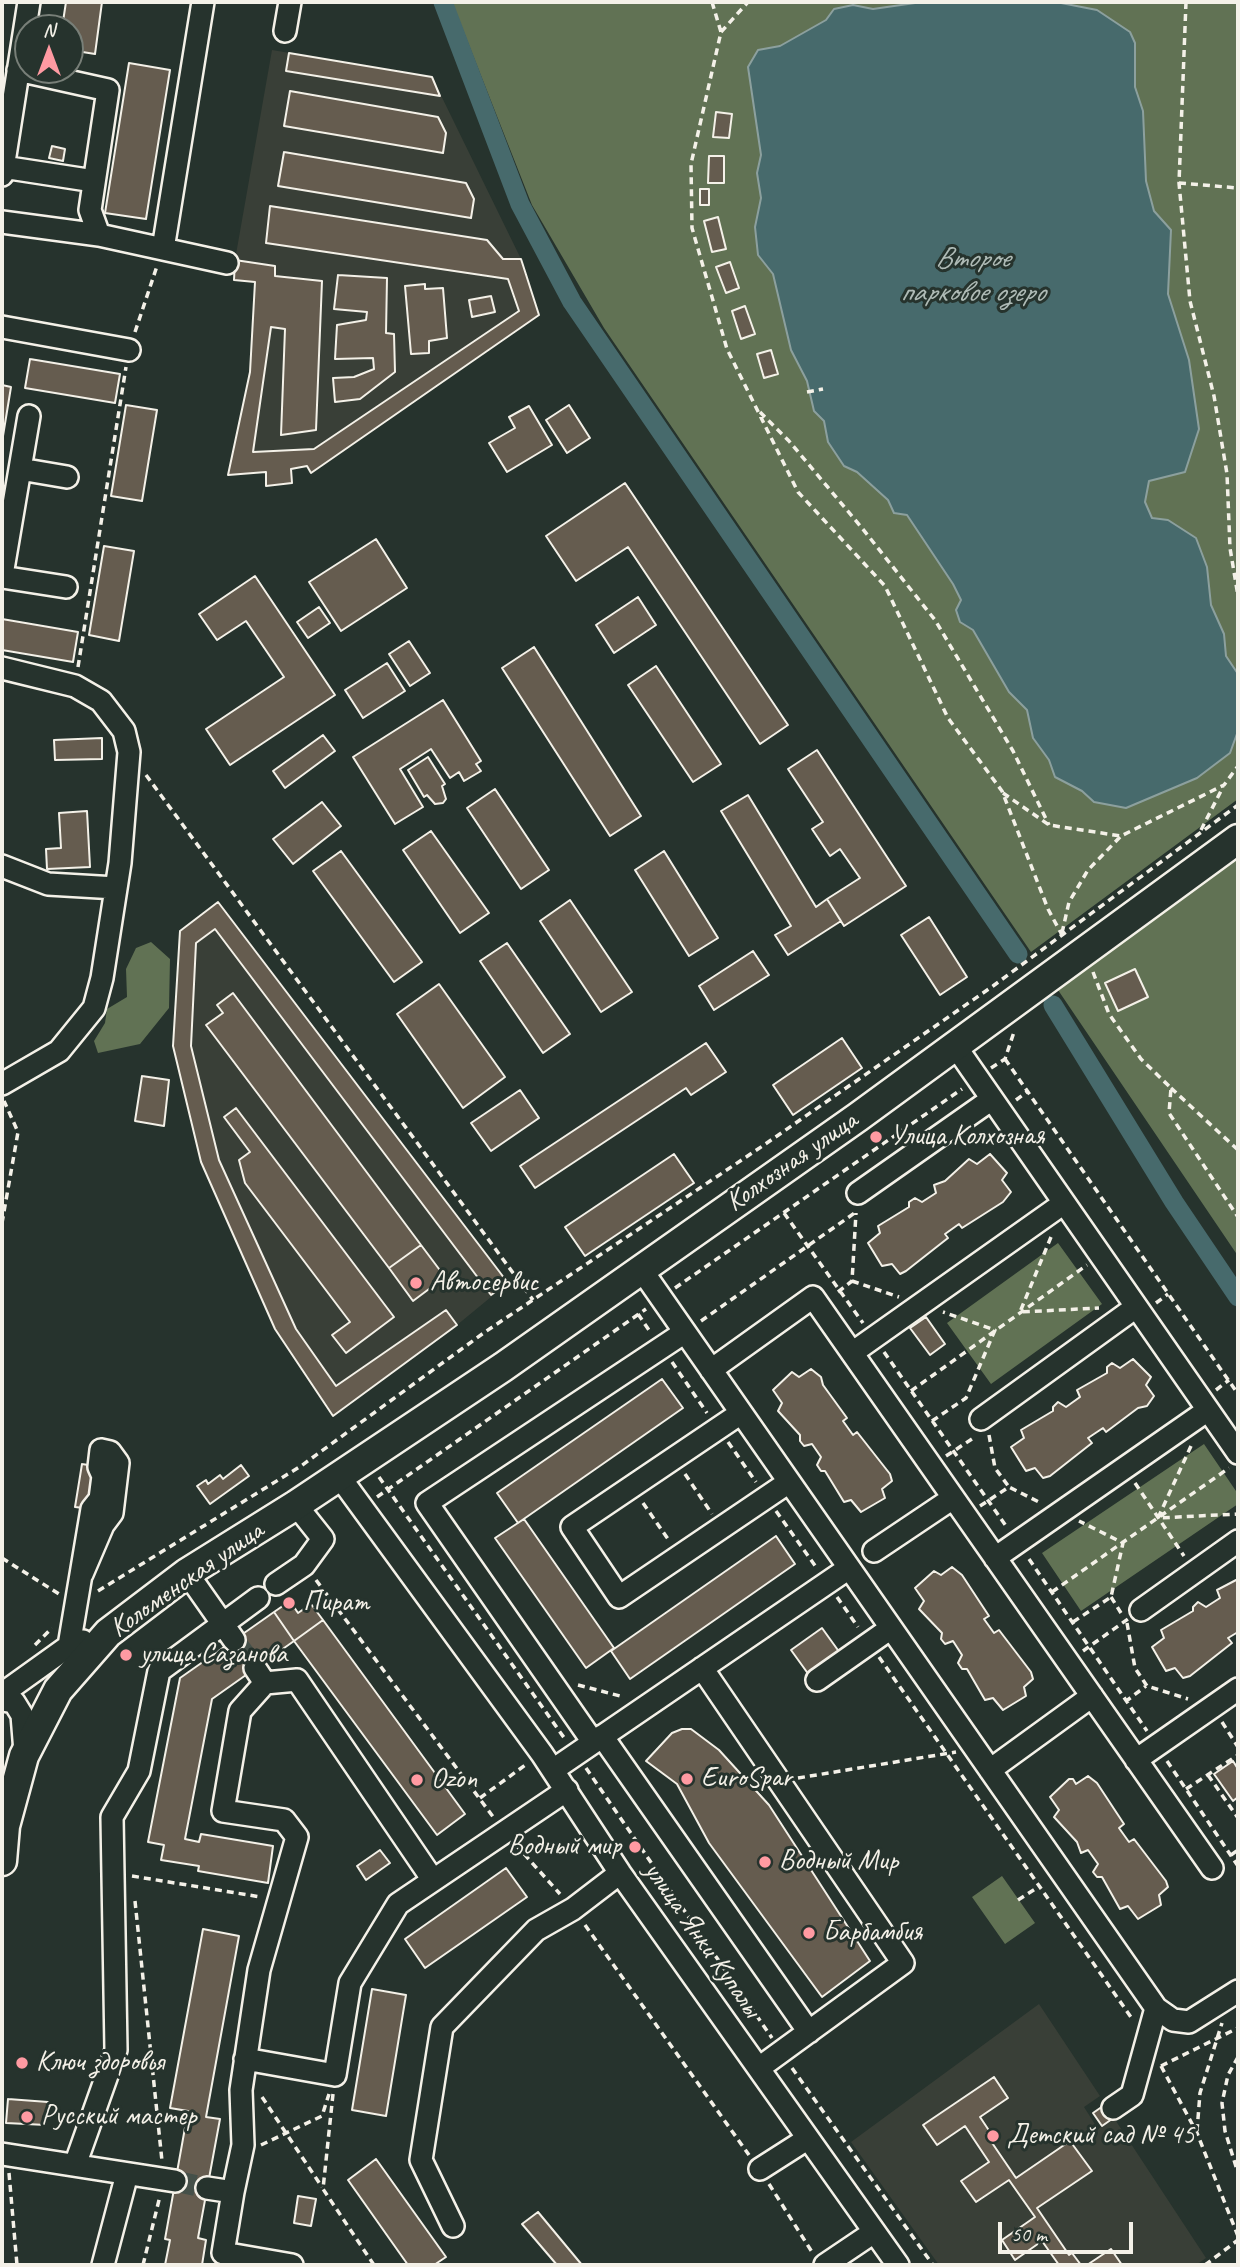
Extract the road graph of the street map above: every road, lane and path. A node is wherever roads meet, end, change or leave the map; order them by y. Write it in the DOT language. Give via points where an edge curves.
graph roads {
  1 [pos="203,2"];
  2 [pos="289,2"];
  3 [pos="712,2"];
  4 [pos="748,2"];
  5 [pos="1186,2"];
  6 [pos="285,31"];
  7 [pos="721,32"];
  8 [pos="14,84"];
  9 [pos="81,84"];
  10 [pos="7,114"];
  11 [pos="2,171"];
  12 [pos="94,181"];
  13 [pos="1179,183"];
  14 [pos="1238,188"];
  15 [pos="2,222"];
  16 [pos="99,235"];
  17 [pos="163,249"];
  18 [pos="227,263"];
  19 [pos="2,327"];
  20 [pos="129,350"];
  21 [pos="823,389"];
  22 [pos="807,393"];
  23 [pos="756,408"];
  24 [pos="29,416"];
  25 [pos="20,469"];
  26 [pos="67,477"];
  27 [pos="8,504"];
  28 [pos="2,576"];
  29 [pos="66,587"];
  30 [pos="1238,596"];
  31 [pos="2,668"];
  32 [pos="75,686"];
  33 [pos="130,752"];
  34 [pos="1238,766"];
  35 [pos="1224,785"];
  36 [pos="1002,791"];
  37 [pos="1238,804"];
  38 [pos="1049,825"];
  39 [pos="1200,832"];
  40 [pos="1121,836"];
  41 [pos="1238,839"];
  42 [pos="2,866"];
  43 [pos="116,888"];
  44 [pos="1074,948"];
  45 [pos="1006,993"];
  46 [pos="956,1046"];
  47 [pos="978,1078"];
  48 [pos="2,1084"];
  49 [pos="1171,1088"];
  50 [pos="2,1096"];
  51 [pos="992,1099"];
  52 [pos="1238,1150"];
  53 [pos="860,1160"];
  54 [pos="857,1203"];
  55 [pos="1065,1203"];
  56 [pos="1238,1217"];
  57 [pos="2,1223"];
  58 [pos="1100,1255"];
  59 [pos="640,1269"];
  60 [pos="852,1281"];
  61 [pos="661,1298"];
  62 [pos="533,1300"];
  63 [pos="1136,1307"];
  64 [pos="1020,1312"];
  65 [pos="638,1314"];
  66 [pos="995,1330"];
  67 [pos="685,1332"];
  68 [pos="661,1347"];
  69 [pos="852,1353"];
  70 [pos="711,1370"];
  71 [pos="1238,1394"];
  72 [pos="889,1406"];
  73 [pos="1208,1410"];
  74 [pos="741,1413"];
  75 [pos="932,1421"];
  76 [pos="982,1427"];
  77 [pos="718,1428"];
  78 [pos="1238,1453"];
  79 [pos="673,1458"];
  80 [pos="1238,1462"];
  81 [pos="931,1466"];
  82 [pos="1125,1468"];
  83 [pos="339,1476"];
  84 [pos="789,1482"];
  85 [pos="631,1487"];
  86 [pos="1009,1487"];
  87 [pos="387,1489"];
  88 [pos="767,1497"];
  89 [pos="953,1498"];
  90 [pos="296,1505"];
  91 [pos="363,1508"];
  92 [pos="1238,1514"];
  93 [pos="1158,1518"];
  94 [pos="722,1528"];
  95 [pos="1238,1541"];
  96 [pos="1123,1543"];
  97 [pos="874,1551"];
  98 [pos="680,1556"];
  99 [pos="2,1558"];
  100 [pos="995,1558"];
  101 [pos="304,1564"];
  102 [pos="849,1568"];
  103 [pos="1195,1572"];
  104 [pos="187,1573"];
  105 [pos="82,1574"];
  106 [pos="827,1583"];
  107 [pos="276,1584"];
  108 [pos="1111,1597"];
  109 [pos="258,1598"];
  110 [pos="76,1605"];
  111 [pos="1030,1608"];
  112 [pos="1133,1615"];
  113 [pos="891,1628"];
  114 [pos="229,1631"];
  115 [pos="108,1633"];
  116 [pos="1051,1637"];
  117 [pos="869,1643"];
  118 [pos="69,1646"];
  119 [pos="30,1650"];
  120 [pos="1068,1662"];
  121 [pos="515,1668"];
  122 [pos="702,1668"];
  123 [pos="548,1677"];
  124 [pos="817,1680"];
  125 [pos="1147,1686"];
  126 [pos="1238,1689"];
  127 [pos="2,1694"];
  128 [pos="1092,1696"];
  129 [pos="2,1700"];
  130 [pos="649,1704"];
  131 [pos="1212,1707"];
  132 [pos="1106,1716"];
  133 [pos="584,1743"];
  134 [pos="1238,1747"];
  135 [pos="975,1749"];
  136 [pos="947,1754"];
  137 [pos="1238,1755"];
  138 [pos="24,1756"];
  139 [pos="1136,1760"];
  140 [pos="547,1762"];
  141 [pos="990,1770"];
  142 [pos="1208,1775"];
  143 [pos="779,1781"];
  144 [pos="567,1790"];
  145 [pos="1186,1790"];
  146 [pos="480,1798"];
  147 [pos="1238,1818"];
  148 [pos="504,1832"];
  149 [pos="2,1861"];
  150 [pos="131,1864"];
  151 [pos="1212,1868"];
  152 [pos="620,1873"];
  153 [pos="132,1876"];
  154 [pos="433,1880"];
  155 [pos="1040,1886"];
  156 [pos="279,1900"];
  157 [pos="1018,1900"];
  158 [pos="573,1909"];
  159 [pos="1234,1993"];
  160 [pos="1156,2008"];
  161 [pos="1238,2028"];
  162 [pos="809,2032"];
  163 [pos="1217,2037"];
  164 [pos="1148,2041"];
  165 [pos="781,2052"];
  166 [pos="1238,2057"];
  167 [pos="245,2059"];
  168 [pos="759,2068"];
  169 [pos="335,2075"];
  170 [pos="262,2097"];
  171 [pos="1113,2108"];
  172 [pos="285,2131"];
  173 [pos="1197,2133"];
  174 [pos="807,2139"];
  175 [pos="255,2149"];
  176 [pos="4,2154"];
  177 [pos="75,2165"];
  178 [pos="760,2169"];
  179 [pos="1238,2173"];
  180 [pos="127,2174"];
  181 [pos="170,2180"];
  182 [pos="207,2188"];
  183 [pos="323,2189"];
  184 [pos="233,2193"];
  185 [pos="453,2226"];
  186 [pos="874,2232"];
  187 [pos="1238,2238"];
  188 [pos="826,2261"];
  189 [pos="17,2265"];
  190 [pos="103,2265"];
  191 [pos="144,2265"];
  192 [pos="292,2265"];
  193 [pos="374,2265"];
  194 [pos="898,2265"];
  195 [pos="933,2265"];
  196 [pos="1205,2265"];
  1 -- 17 [label="street"];
  2 -- 6 [label="street"];
  3 -- 7 [label="path"];
  4 -- 7 [label="path"];
  5 -- 13 [label="path"];
  7 -- 23 [label="path" via="691,164 692,228 727,349"];
  8 -- 10 [label="street"];
  9 -- 12 [label="street" via="108,90"];
  10 -- 11 [label="street"];
  11 -- 12 [label="street"];
  12 -- 16 [label="street" via="90,210"];
  13 -- 14 [label="path"];
  13 -- 30 [label="path" via="1190,301 1214,396 1227,474 1230,548"];
  15 -- 16 [label="street"];
  16 -- 17 [label="street"];
  17 -- 18 [label="street"];
  17 -- 20 [label="path"];
  19 -- 20 [label="street"];
  20 -- 32 [label="path"];
  21 -- 22 [label="path"];
  23 -- 36 [label="path" via="798,492 885,586 948,718"];
  23 -- 38 [label="path" via="838,499 935,620 1013,751"];
  24 -- 25 [label="street"];
  25 -- 26 [label="street"];
  25 -- 27 [label="street"];
  27 -- 28 [label="street"];
  28 -- 29 [label="street"];
  31 -- 32 [label="street"];
  32 -- 33 [label="street" via="113,713"];
  33 -- 43 [label="street"];
  33 -- 62 [label="path"];
  34 -- 35 [label="path"];
  35 -- 39 [label="path"];
  35 -- 40 [label="path"];
  36 -- 38 [label="path"];
  36 -- 44 [label="path" via="1048,909"];
  37 -- 39 [label="path"];
  38 -- 40 [label="path"];
  39 -- 44 [label="path"];
  40 -- 44 [label="path" via="1088,870 1069,902"];
  41 -- 44 [label="main road, Колхозная улица"];
  42 -- 43 [label="street" via="48,884"];
  43 -- 48 [label="street" via="94,1008 59,1051"];
  44 -- 45 [label="main road, Колхозная улица"];
  44 -- 45 [label="path"];
  44 -- 49 [label="path" via="1109,1014 1141,1059"];
  45 -- 46 [label="main road, Колхозная улица"];
  45 -- 62 [label="path" via="764,1145"];
  46 -- 47 [label="street"];
  46 -- 59 [label="main road, Колхозная улица"];
  47 -- 51 [label="street"];
  47 -- 53 [label="path"];
  47 -- 71 [label="path" via="1005,1059"];
  49 -- 52 [label="path"];
  49 -- 56 [label="path" via="1169,1113"];
  50 -- 57 [label="path" via="18,1132"];
  51 -- 54 [label="street"];
  51 -- 55 [label="street"];
  53 -- 54 [label="path"];
  53 -- 61 [label="path"];
  54 -- 60 [label="path"];
  54 -- 67 [label="path"];
  55 -- 58 [label="street"];
  55 -- 64 [label="path"];
  55 -- 69 [label="street"];
  58 -- 63 [label="street"];
  58 -- 64 [label="path"];
  59 -- 61 [label="street"];
  59 -- 83 [label="main road, Колхозная улица"];
  61 -- 65 [label="path"];
  61 -- 67 [label="street"];
  62 -- 110 [label="path" via="301,1466"];
  63 -- 64 [label="path"];
  63 -- 73 [label="street"];
  63 -- 76 [label="street"];
  64 -- 66 [label="path"];
  65 -- 68 [label="path"];
  65 -- 87 [label="path"];
  66 -- 72 [label="path"];
  66 -- 75 [label="path" via="966,1398"];
  67 -- 68 [label="street"];
  67 -- 70 [label="street"];
  68 -- 77 [label="path"];
  68 -- 123 [label="street" via="427,1503"];
  69 -- 70 [label="street" via="813,1297"];
  69 -- 72 [label="street"];
  70 -- 74 [label="street"];
  72 -- 81 [label="street"];
  73 -- 78 [label="street"];
  73 -- 82 [label="street"];
  73 -- 93 [label="path"];
  74 -- 77 [label="street"];
  74 -- 84 [label="street"];
  76 -- 81 [label="path"];
  76 -- 86 [label="path" via="995,1468"];
  77 -- 79 [label="street"];
  77 -- 88 [label="path"];
  79 -- 85 [label="street"];
  79 -- 94 [label="path"];
  80 -- 93 [label="path"];
  81 -- 89 [label="street"];
  82 -- 93 [label="path"];
  82 -- 100 [label="street"];
  83 -- 90 [label="main road, Коломенская улица"];
  83 -- 91 [label="street, улица Янки Купалы"];
  84 -- 88 [label="street"];
  84 -- 102 [label="street"];
  85 -- 98 [label="path"];
  85 -- 98 [label="street" via="572,1527 619,1597"];
  87 -- 91 [label="path"];
  87 -- 121 [label="path"];
  88 -- 94 [label="street"];
  88 -- 106 [label="path"];
  89 -- 97 [label="street"];
  89 -- 100 [label="street"];
  90 -- 101 [label="street" via="323,1539"];
  90 -- 104 [label="main road, Коломенская улица"];
  91 -- 140 [label="street, улица Янки Купалы"];
  92 -- 93 [label="path"];
  93 -- 96 [label="path"];
  93 -- 103 [label="path"];
  94 -- 98 [label="street"];
  95 -- 103 [label="street"];
  96 -- 108 [label="path"];
  96 -- 111 [label="path"];
  99 -- 110 [label="path"];
  100 -- 111 [label="street"];
  101 -- 107 [label="street"];
  101 -- 146 [label="path"];
  102 -- 106 [label="street"];
  102 -- 113 [label="street"];
  103 -- 112 [label="street"];
  104 -- 114 [label="street"];
  104 -- 115 [label="main road, Коломенская улица"];
  105 -- 105 [label="street" via="112,1513 118,1463 110,1452 101,1450 99,1467 89,1475 86,1497 92,1509"];
  105 -- 110 [label="street"];
  106 -- 117 [label="path"];
  106 -- 122 [label="street"];
  108 -- 112 [label="path"];
  108 -- 116 [label="path"];
  109 -- 114 [label="street"];
  110 -- 118 [label="street"];
  110 -- 119 [label="path"];
  111 -- 116 [label="street"];
  112 -- 120 [label="path"];
  112 -- 125 [label="path" via="1135,1668"];
  113 -- 117 [label="street"];
  113 -- 135 [label="street"];
  114 -- 177 [label="street" via="159,1671 139,1771 112,1817 116,2050"];
  115 -- 118 [label="street"];
  115 -- 138 [label="main road, Коломенская улица" via="58,1690"];
  116 -- 120 [label="street"];
  117 -- 124 [label="street"];
  117 -- 136 [label="path"];
  118 -- 127 [label="street"];
  120 -- 128 [label="street"];
  121 -- 123 [label="path"];
  121 -- 133 [label="path"];
  122 -- 130 [label="street"];
  122 -- 143 [label="street"];
  123 -- 130 [label="path"];
  123 -- 133 [label="street"];
  125 -- 131 [label="path"];
  125 -- 132 [label="path"];
  126 -- 131 [label="street"];
  128 -- 132 [label="street"];
  128 -- 141 [label="street"];
  129 -- 138 [label="street" via="14,1702 22,1715"];
  130 -- 133 [label="street"];
  131 -- 134 [label="path"];
  131 -- 139 [label="street"];
  132 -- 139 [label="street"];
  133 -- 140 [label="street"];
  133 -- 140 [label="path"];
  133 -- 162 [label="street"];
  133 -- 165 [label="path"];
  135 -- 136 [label="path"];
  135 -- 141 [label="street"];
  136 -- 143 [label="path"];
  136 -- 155 [label="path"];
  137 -- 142 [label="path"];
  138 -- 149 [label="main road, Коломенская улица" via="5,1826"];
  139 -- 151 [label="street"];
  140 -- 144 [label="street, улица Янки Купалы"];
  140 -- 146 [label="path"];
  141 -- 160 [label="street"];
  142 -- 145 [label="path"];
  142 -- 147 [label="path"];
  143 -- 162 [label="street" via="903,1963"];
  144 -- 148 [label="street"];
  144 -- 152 [label="street, улица Янки Купалы"];
  146 -- 148 [label="path"];
  148 -- 154 [label="street"];
  148 -- 158 [label="path"];
  150 -- 153 [label="path"];
  152 -- 158 [label="street"];
  152 -- 168 [label="street, улица Янки Купалы"];
  153 -- 156 [label="path"];
  153 -- 181 [label="path"];
  154 -- 156 [label="street" via="297,1681 260,1676 240,1711 223,1811 284,1819 297,1837"];
  154 -- 169 [label="street" via="398,1904 349,1983"];
  155 -- 157 [label="path"];
  155 -- 164 [label="path"];
  156 -- 167 [label="street" via="259,1970"];
  158 -- 178 [label="path"];
  158 -- 185 [label="street" via="536,1930 442,2027 421,2160"];
  159 -- 160 [label="street" via="1189,2022 1173,2020"];
  159 -- 163 [label="path"];
  160 -- 164 [label="street"];
  161 -- 163 [label="path"];
  162 -- 165 [label="street"];
  163 -- 173 [label="path" via="1200,2093"];
  163 -- 173 [label="path" via="1161,2066"];
  164 -- 171 [label="street" via="1132,2095"];
  165 -- 168 [label="street"];
  165 -- 195 [label="path"];
  166 -- 179 [label="path" via="1228,2075 1222,2103"];
  167 -- 169 [label="street"];
  167 -- 184 [label="street" via="243,2145"];
  168 -- 174 [label="street, улица Янки Купалы"];
  169 -- 172 [label="path" via="322,2116"];
  169 -- 183 [label="path"];
  170 -- 172 [label="path"];
  172 -- 175 [label="path"];
  172 -- 183 [label="path"];
  173 -- 187 [label="path"];
  174 -- 178 [label="street"];
  174 -- 186 [label="street, улица Янки Купалы"];
  176 -- 177 [label="street"];
  176 -- 189 [label="path"];
  177 -- 180 [label="street"];
  178 -- 188 [label="path"];
  180 -- 181 [label="street"];
  180 -- 190 [label="street"];
  181 -- 191 [label="path"];
  182 -- 184 [label="street"];
  183 -- 193 [label="path"];
  184 -- 192 [label="street" via="223,2253"];
  186 -- 188 [label="street"];
  186 -- 194 [label="street, улица Янки Купалы"];
  187 -- 196 [label="path"];
}
